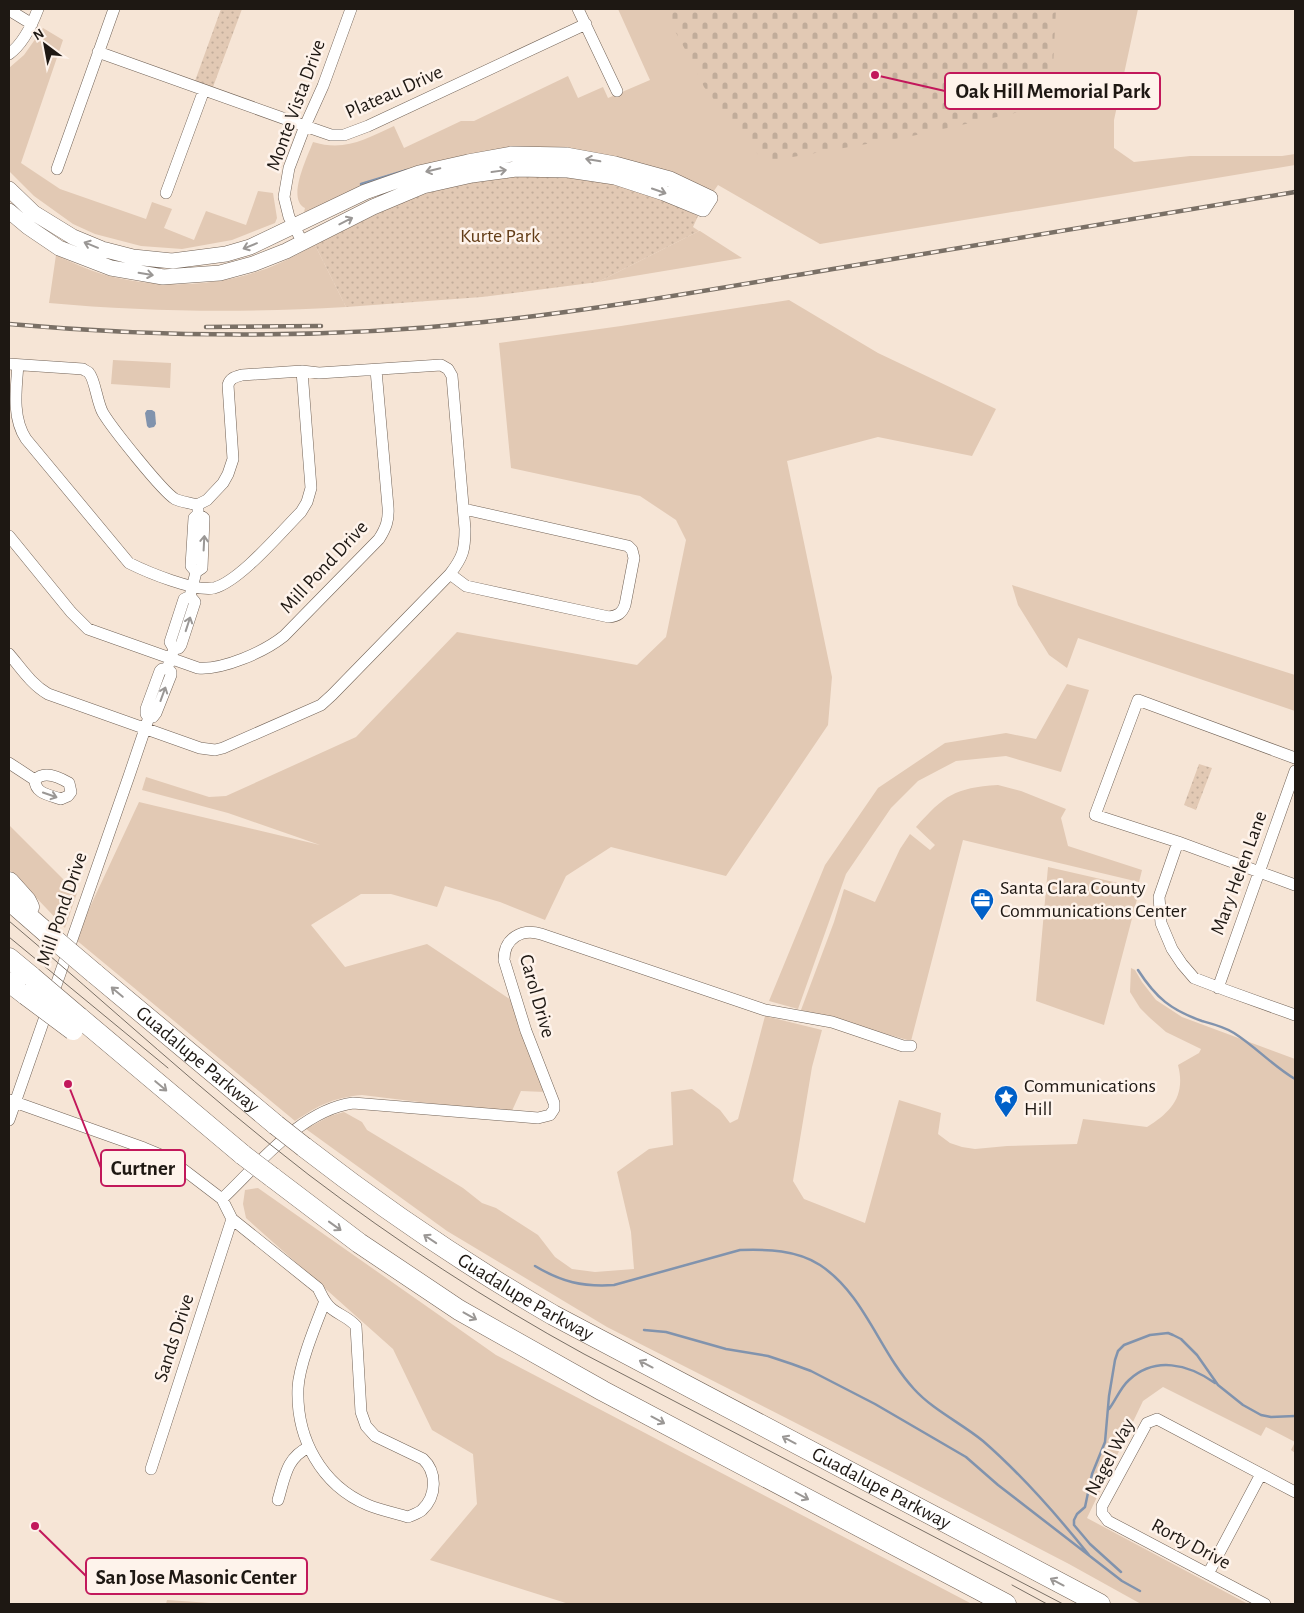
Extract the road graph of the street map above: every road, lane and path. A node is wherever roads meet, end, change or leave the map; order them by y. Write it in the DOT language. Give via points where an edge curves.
graph roads {
  1 [pos="38,9"];
  2 [pos="114,9"];
  3 [pos="351,9"];
  4 [pos="578,9"];
  5 [pos="9,10"];
  6 [pos="32,24"];
  7 [pos="586,24"];
  8 [pos="98,52"];
  9 [pos="9,54"];
  10 [pos="204,90"];
  11 [pos="617,91"];
  12 [pos="305,126"];
  13 [pos="57,169"];
  14 [pos="9,189"];
  15 [pos="166,193"];
  16 [pos="9,211"];
  17 [pos="294,226"];
  18 [pos="303,243"];
  19 [pos="14,365"];
  20 [pos="376,370"];
  21 [pos="302,371"];
  22 [pos="198,509"];
  23 [pos="464,509"];
  24 [pos="9,536"];
  25 [pos="450,574"];
  26 [pos="191,591"];
  27 [pos="9,654"];
  28 [pos="171,659"];
  29 [pos="144,729"];
  30 [pos="1295,758"];
  31 [pos="9,763"];
  32 [pos="1295,771"];
  33 [pos="35,780"];
  34 [pos="1178,842"];
  35 [pos="1259,872"];
  36 [pos="9,882"];
  37 [pos="1295,885"];
  38 [pos="9,900"];
  39 [pos="42,928"];
  40 [pos="9,958"];
  41 [pos="9,982"];
  42 [pos="29,986"];
  43 [pos="1218,988"];
  44 [pos="1295,1015"];
  45 [pos="911,1046"];
  46 [pos="12,1101"];
  47 [pos="9,1120"];
  48 [pos="222,1199"];
  49 [pos="232,1219"];
  50 [pos="325,1301"];
  51 [pos="309,1447"];
  52 [pos="151,1469"];
  53 [pos="1261,1474"];
  54 [pos="1295,1492"];
  55 [pos="278,1500"];
  56 [pos="1102,1513"];
  57 [pos="1208,1574"];
  58 [pos="1006,1604"];
  59 [pos="1100,1604"];
  60 [pos="1264,1604"];
  1 -- 6 [label="street"];
  2 -- 8 [label="street"];
  3 -- 12 [label="street, Monte Vista Drive"];
  4 -- 7 [label="street"];
  5 -- 6 [label="street"];
  6 -- 9 [label="street"];
  7 -- 11 [label="street"];
  7 -- 12 [label="street, Plateau Drive" via="344,135"];
  8 -- 10 [label="street, Plateau Drive"];
  8 -- 13 [label="street"];
  10 -- 12 [label="street, Plateau Drive"];
  10 -- 15 [label="street"];
  12 -- 17 [label="street, Monte Vista Drive" via="289,168 284,197"];
  17 -- 14 [label="street, one-way" via="250,247 226,254 172,261 133,257 73,237 34,212"];
  16 -- 18 [label="street, one-way" via="60,248 111,268 163,277 235,270"];
  17 -- 18 [label="street, Monte Vista Drive"];
  18 -- 17 [label="street, one-way" via="423,186 516,169 568,170 615,177 703,209 710,198 670,179 615,164 566,155 512,154 419,173 365,192"];
  19 -- 22 [label="street" via="83,369 90,373 103,413 135,454 175,499"];
  19 -- 26 [label="street" via="16,420 26,439 129,563"];
  20 -- 21 [label="street"];
  20 -- 23 [label="street" via="438,364 450,373"];
  20 -- 28 [label="street, Mill Pond Drive" via="388,515 379,539 275,643 217,668 198,668"];
  21 -- 22 [label="street" via="242,375 229,381 232,466 223,483"];
  21 -- 26 [label="street" via="311,488 307,502 301,512 239,574 213,588"];
  22 -- 26 [label="street, Mill Pond Drive" via="204,518 202,568 196,572"];
  23 -- 25 [label="street" via="465,548"];
  23 -- 25 [label="street" via="628,546 634,558 626,596 622,611 609,617 466,586"];
  24 -- 28 [label="street, Mill Pond Drive" via="88,629"];
  25 -- 29 [label="street" via="321,705 215,750"];
  26 -- 28 [label="street, Mill Pond Drive" via="195,602 181,645"];
  27 -- 29 [label="street" via="31,681 48,694"];
  28 -- 29 [label="street, Mill Pond Drive" via="160,671 146,709 149,717"];
  29 -- 46 [label="street, Mill Pond Drive"];
  30 -- 34 [label="street" via="1138,700 1095,815"];
  31 -- 33 [label="street"];
  32 -- 35 [label="street, Mary Helen Lane"];
  33 -- 33 [label="street, one-way" via="39,791 61,799 75,793 69,783 45,774"];
  34 -- 35 [label="street"];
  34 -- 43 [label="street" via="1159,897 1161,923 1166,938 1194,978"];
  35 -- 37 [label="street"];
  35 -- 43 [label="street, Mary Helen Lane"];
  36 -- 39 [label="highway" via="26,901"];
  38 -- 39 [label="highway, Guadalupe Parkway"];
  59 -- 39 [label="highway, Guadalupe Parkway, one-way, bridge" via="553,1315 475,1268 396,1216 304,1147"];
  40 -- 42 [label="highway"];
  41 -- 42 [label="highway"];
  42 -- 58 [label="highway, one-way, bridge" via="76,1024 124,1055 243,1155 358,1243 459,1310 603,1391"];
  43 -- 44 [label="street"];
  45 -- 48 [label="street, Carol Drive" via="832,1022 765,1010 542,934 525,932 510,940 504,950 504,960 526,1031 554,1103 550,1116 538,1118 352,1103 336,1106 303,1124"];
  46 -- 47 [label="street, Mill Pond Drive"];
  46 -- 48 [label="street" via="161,1155"];
  48 -- 49 [label="street"];
  49 -- 50 [label="street" via="318,1288"];
  49 -- 52 [label="street, Sands Drive"];
  50 -- 51 [label="street" via="298,1387 300,1421"];
  50 -- 51 [label="street" via="356,1326 361,1412 366,1426 375,1436 430,1465 434,1484 430,1499 422,1510 408,1517 368,1505 343,1491 329,1478"];
  51 -- 55 [label="street" via="300,1451 290,1463"];
  53 -- 54 [label="street"];
  53 -- 56 [label="street, Nagel Way" via="1161,1420 1152,1420 1136,1442 1102,1506"];
  53 -- 57 [label="street"];
  56 -- 57 [label="street, Rorty Drive" via="1108,1521"];
  57 -- 60 [label="street, Rorty Drive"];
}
